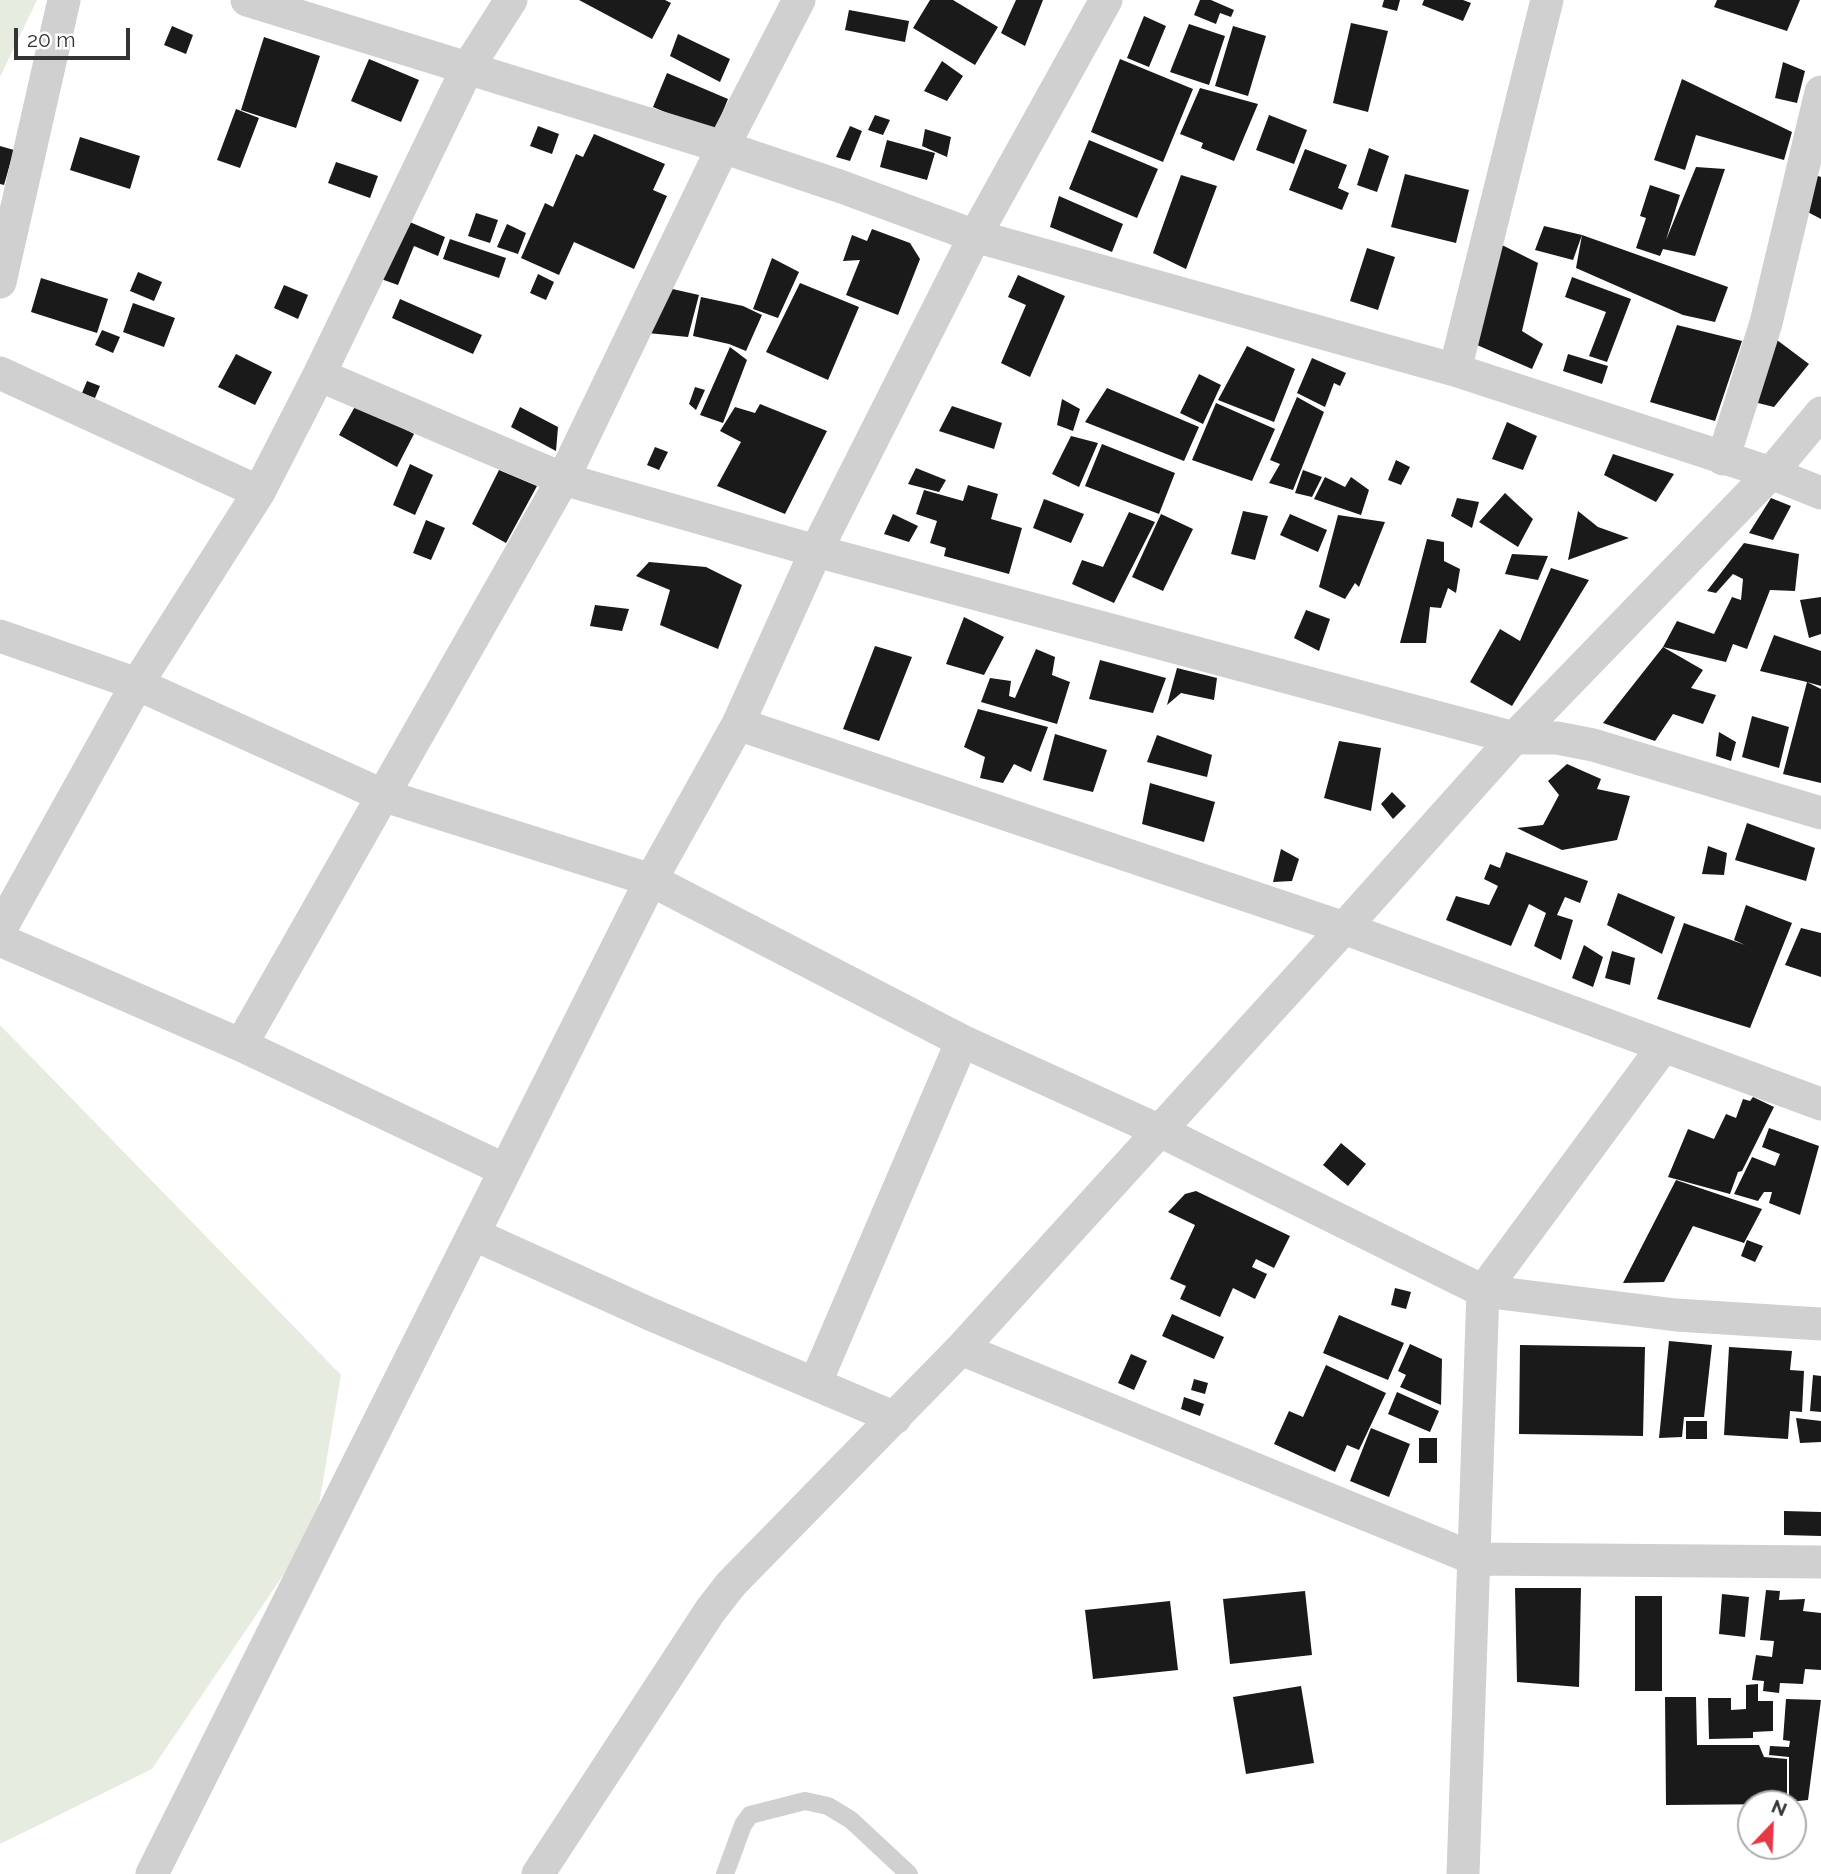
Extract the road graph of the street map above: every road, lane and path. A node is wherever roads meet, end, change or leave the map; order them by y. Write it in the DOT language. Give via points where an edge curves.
graph roads {
  1 [pos="64,0"];
  2 [pos="247,0"];
  3 [pos="510,0"];
  4 [pos="799,0"];
  5 [pos="1106,0"];
  6 [pos="1547,0"];
  7 [pos="467,69"];
  8 [pos="1821,92"];
  9 [pos="723,147"];
  10 [pos="975,236"];
  11 [pos="0,282"];
  12 [pos="1455,370"];
  13 [pos="0,373"];
  14 [pos="319,375"];
  15 [pos="1821,414"];
  16 [pos="1723,459"];
  17 [pos="1771,473"];
  18 [pos="563,479"];
  19 [pos="259,492"];
  20 [pos="1821,494"];
  21 [pos="816,551"];
  22 [pos="0,636"];
  23 [pos="137,684"];
  24 [pos="738,724"];
  25 [pos="1514,738"];
  26 [pos="382,795"];
  27 [pos="1821,813"];
  28 [pos="651,880"];
  29 [pos="1344,928"];
  30 [pos="0,930"];
  31 [pos="0,940"];
  32 [pos="962,1041"];
  33 [pos="241,1045"];
  34 [pos="1663,1047"];
  35 [pos="1821,1104"];
  36 [pos="1160,1130"];
  37 [pos="505,1170"];
  38 [pos="473,1234"];
  39 [pos="1483,1291"];
  40 [pos="1821,1324"];
  41 [pos="961,1349"];
  42 [pos="815,1384"];
  43 [pos="895,1418"];
  44 [pos="1475,1559"];
  45 [pos="1821,1562"];
  46 [pos="152,1874"];
  47 [pos="538,1874"];
  48 [pos="725,1874"];
  49 [pos="909,1874"];
  50 [pos="1462,1874"];
  1 -- 11 [label="street"];
  2 -- 7 [label="street"];
  3 -- 7 [label="street"];
  4 -- 9 [label="street"];
  5 -- 10 [label="street"];
  6 -- 12 [label="street"];
  7 -- 9 [label="street"];
  7 -- 14 [label="street"];
  8 -- 16 [label="street" via="1766,323"];
  9 -- 10 [label="street"];
  9 -- 18 [label="street"];
  10 -- 12 [label="street"];
  10 -- 21 [label="street"];
  12 -- 16 [label="street"];
  13 -- 19 [label="street"];
  14 -- 18 [label="street"];
  14 -- 19 [label="street"];
  15 -- 17 [label="street"];
  16 -- 17 [label="street"];
  17 -- 20 [label="street"];
  17 -- 25 [label="street"];
  18 -- 21 [label="street"];
  18 -- 26 [label="street"];
  19 -- 23 [label="street"];
  21 -- 24 [label="street"];
  21 -- 25 [label="street"];
  22 -- 23 [label="street"];
  23 -- 26 [label="street"];
  23 -- 30 [label="street"];
  24 -- 28 [label="street"];
  24 -- 29 [label="street"];
  25 -- 27 [label="street" via="1557,738 1593,745"];
  25 -- 29 [label="street"];
  26 -- 28 [label="street"];
  26 -- 33 [label="street"];
  28 -- 32 [label="street"];
  28 -- 37 [label="street"];
  29 -- 34 [label="street"];
  29 -- 36 [label="street"];
  31 -- 33 [label="street"];
  32 -- 36 [label="street"];
  32 -- 42 [label="street"];
  33 -- 37 [label="street"];
  34 -- 35 [label="street"];
  34 -- 39 [label="street"];
  36 -- 39 [label="street"];
  36 -- 41 [label="street"];
  37 -- 38 [label="street"];
  38 -- 42 [label="street"];
  38 -- 46 [label="street"];
  39 -- 40 [label="street" via="1676,1315"];
  39 -- 44 [label="street"];
  41 -- 43 [label="street"];
  41 -- 44 [label="street"];
  42 -- 43 [label="street"];
  43 -- 47 [label="street" via="730,1584"];
  44 -- 45 [label="street"];
  44 -- 50 [label="street"];
  48 -- 49 [label="lane" via="750,1815 805,1801 840,1813"];
}
